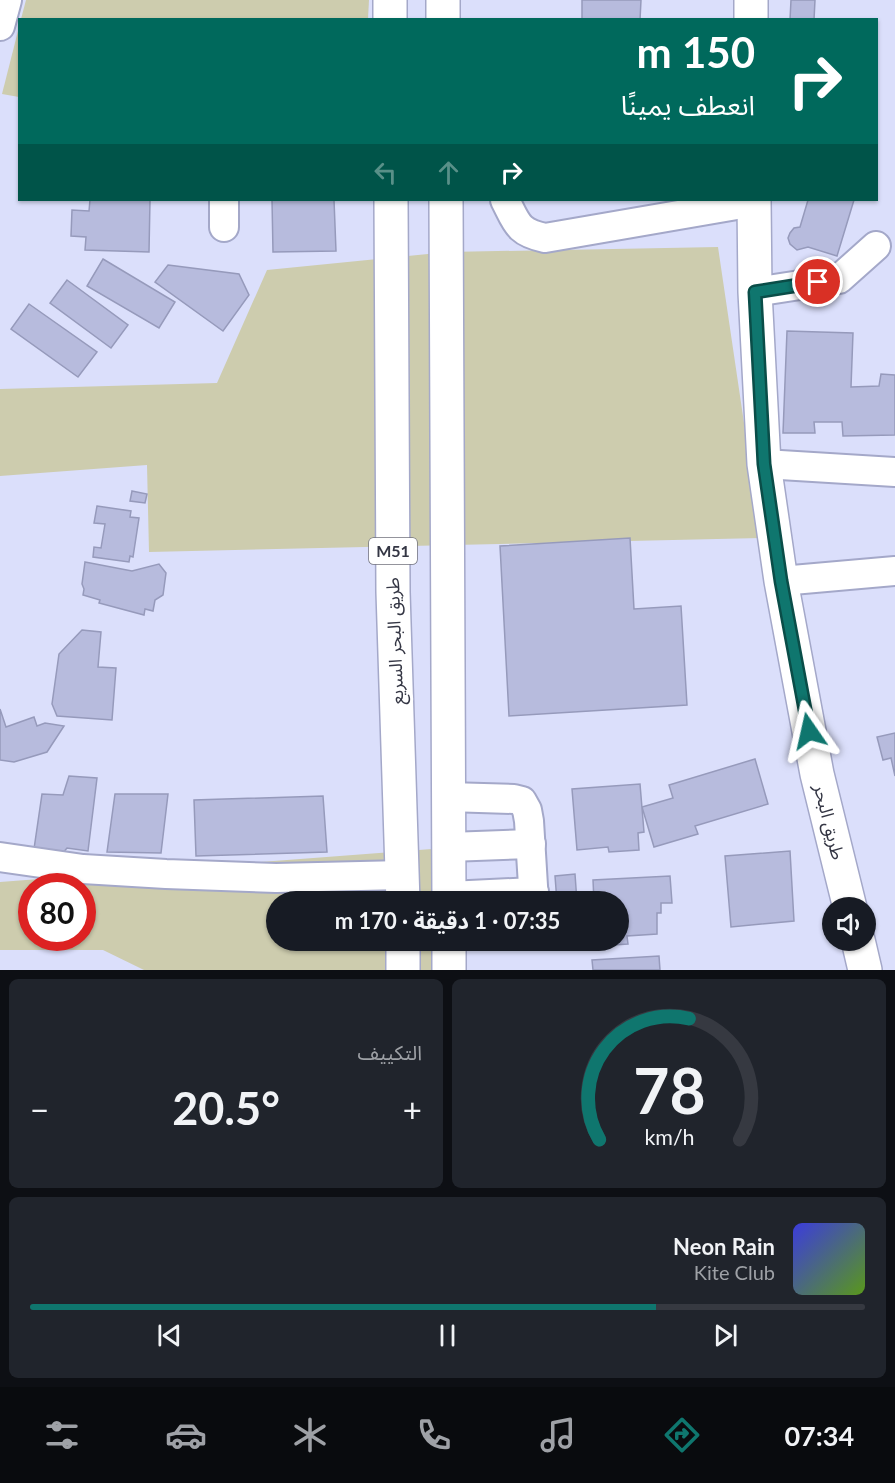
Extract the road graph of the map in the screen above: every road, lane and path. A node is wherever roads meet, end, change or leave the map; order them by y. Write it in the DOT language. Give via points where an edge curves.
graph roads {
  1 [pos="7,0"];
  2 [pos="390,0"];
  3 [pos="443,0"];
  4 [pos="751,0"];
  5 [pos="390,18"];
  6 [pos="443,18"];
  7 [pos="751,18"];
  8 [pos="0,26"];
  9 [pos="391,201"];
  10 [pos="446,201"];
  11 [pos="506,201"];
  12 [pos="754,201"];
  13 [pos="876,246"];
  14 [pos="755,292"];
  15 [pos="764,464"];
  16 [pos="895,472"];
  17 [pos="895,572"];
  18 [pos="781,581"];
  19 [pos="448,797"];
  20 [pos="531,844"];
  21 [pos="448,847"];
  22 [pos="0,857"];
  23 [pos="403,888"];
  24 [pos="449,891"];
  25 [pos="534,891"];
  26 [pos="847,897"];
  27 [pos="403,951"];
  28 [pos="449,951"];
  29 [pos="861,951"];
  30 [pos="403,970"];
  31 [pos="449,970"];
  32 [pos="865,970"];
  1 -- 8 [label="street"];
  2 -- 5 [label="highway"];
  3 -- 6 [label="highway"];
  4 -- 7 [label="highway"];
  9 -- 23 [label="highway, طريق البحر السريع / M51" via="393,592"];
  10 -- 19 [label="highway"];
  11 -- 12 [label="street" via="521,229 545,238"];
  12 -- 14 [label="highway, طريق البحر"];
  13 -- 14 [label="street" via="839,279"];
  14 -- 15 [label="highway, طريق البحر"];
  15 -- 16 [label="street"];
  15 -- 18 [label="highway, طريق البحر"];
  17 -- 18 [label="street"];
  18 -- 26 [label="highway, طريق البحر" via="817,774"];
  19 -- 20 [label="street" via="522,801 527,810"];
  19 -- 21 [label="highway"];
  20 -- 21 [label="street"];
  20 -- 25 [label="street"];
  21 -- 24 [label="highway"];
  22 -- 23 [label="street" via="83,869"];
  27 -- 30 [label="highway"];
  28 -- 31 [label="highway"];
  29 -- 32 [label="highway"];
}
